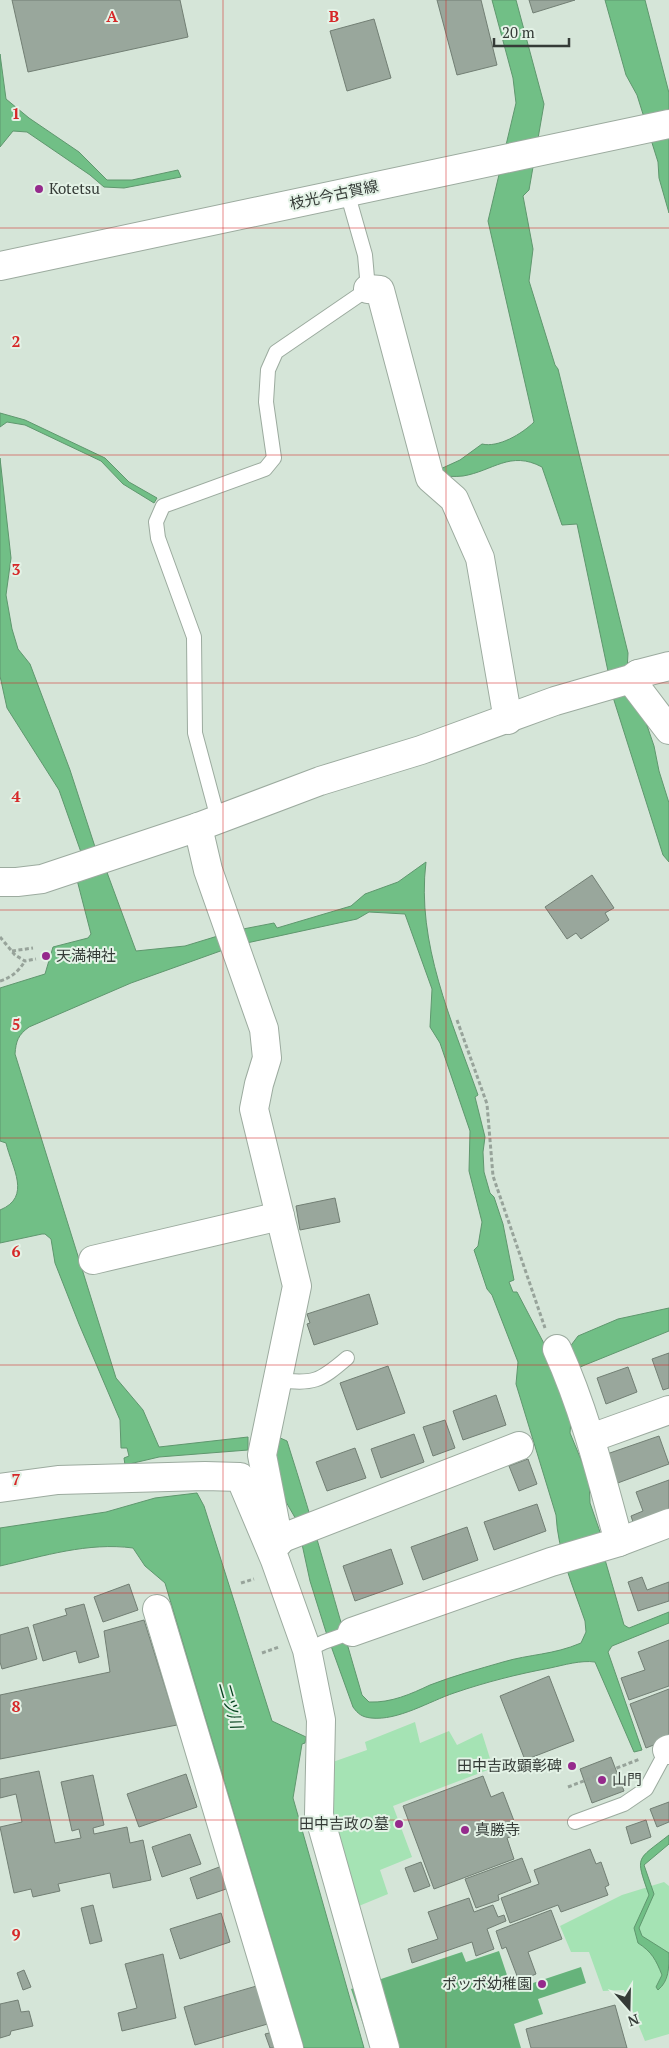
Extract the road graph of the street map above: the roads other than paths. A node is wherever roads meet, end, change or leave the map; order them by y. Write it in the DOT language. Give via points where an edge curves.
graph roads {
  1 [pos="669,124"];
  2 [pos="347,192"];
  3 [pos="0,266"];
  4 [pos="368,289"];
  5 [pos="669,666"];
  6 [pos="627,680"];
  7 [pos="508,720"];
  8 [pos="669,730"];
  9 [pos="208,823"];
  10 [pos="0,882"];
  11 [pos="280,1216"];
  12 [pos="93,1260"];
  13 [pos="348,1358"];
  14 [pos="562,1359"];
  15 [pos="277,1380"];
  16 [pos="669,1410"];
  17 [pos="591,1438"];
  18 [pos="519,1446"];
  19 [pos="0,1488"];
  20 [pos="669,1524"];
  21 [pos="283,1544"];
  22 [pos="612,1544"];
  23 [pos="157,1609"];
  24 [pos="352,1632"];
  25 [pos="305,1646"];
  26 [pos="660,1754"];
  27 [pos="576,1822"];
  28 [pos="289,2048"];
  29 [pos="385,2048"];
  1 -- 2 [label="street, 枝光今古賀線"];
  2 -- 3 [label="street, 枝光今古賀線"];
  2 -- 4 [label="lane" via="365,255"];
  4 -- 7 [label="street" via="380,290 430,478 454,499 480,558"];
  4 -- 9 [label="lane" via="276,352 268,370 266,402 274,458 265,469 163,506 156,522 158,538 194,637 195,733"];
  5 -- 6 [label="street"];
  6 -- 7 [label="street"];
  6 -- 8 [label="street" via="634,684"];
  7 -- 9 [label="street" via="320,780"];
  9 -- 10 [label="street" via="42,879"];
  9 -- 11 [label="street" via="208,870 264,1030 267,1058 254,1109"];
  11 -- 12 [label="street"];
  11 -- 15 [label="street" via="297,1286"];
  13 -- 15 [label="lane" via="325,1377 302,1383"];
  14 -- 17 [label="street"];
  15 -- 21 [label="street" via="263,1445"];
  16 -- 17 [label="street"];
  17 -- 22 [label="street"];
  18 -- 21 [label="street" via="324,1523"];
  19 -- 21 [label="street" via="58,1480 240,1477"];
  20 -- 22 [label="street"];
  21 -- 25 [label="street"];
  22 -- 24 [label="street"];
  23 -- 28 [label="street"];
  24 -- 25 [label="lane"];
  25 -- 29 [label="street" via="320,1720 319,1815"];
  26 -- 27 [label="lane" via="646,1789 624,1804"];
}
